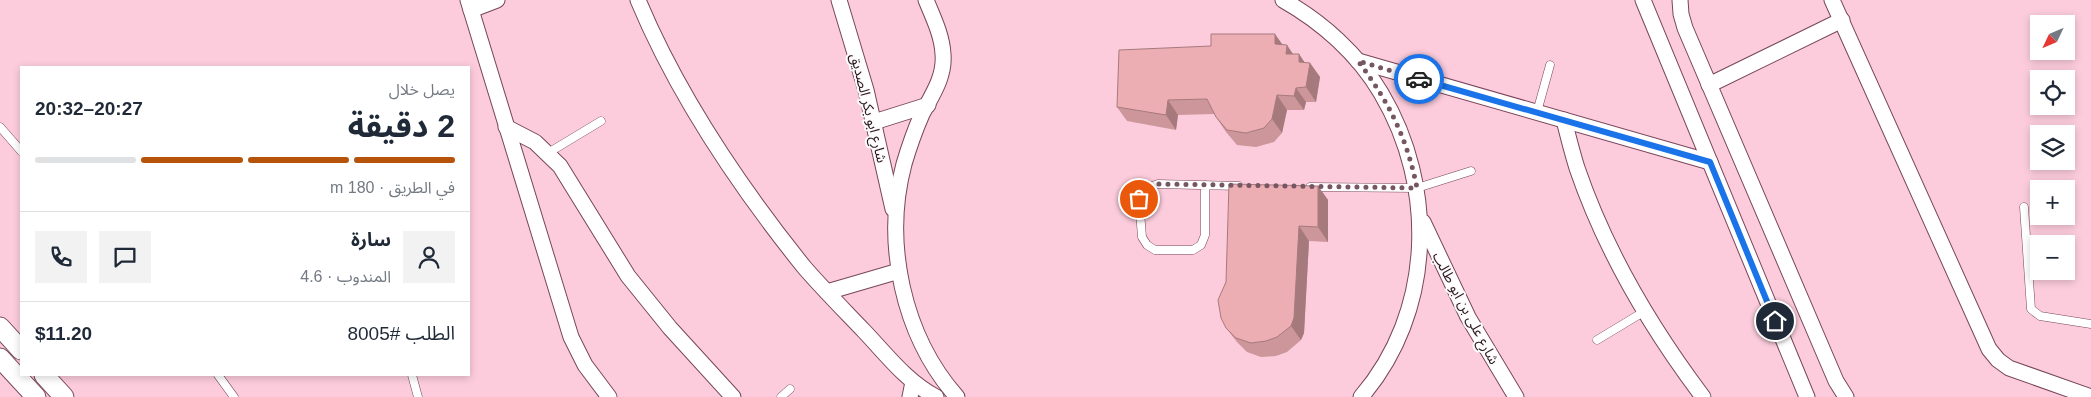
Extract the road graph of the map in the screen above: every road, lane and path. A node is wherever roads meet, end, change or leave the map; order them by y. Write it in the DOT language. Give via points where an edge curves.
graph roads {
  1 [pos="497,0"];
  2 [pos="638,0"];
  3 [pos="839,0"];
  4 [pos="1283,0"];
  5 [pos="1643,0"];
  6 [pos="1680,0"];
  7 [pos="1832,0"];
  8 [pos="930,2"];
  9 [pos="469,5"];
  10 [pos="1842,20"];
  11 [pos="1358,61"];
  12 [pos="1550,66"];
  13 [pos="1709,85"];
  14 [pos="928,104"];
  15 [pos="1536,112"];
  16 [pos="1564,120"];
  17 [pos="601,121"];
  18 [pos="874,122"];
  19 [pos="0,126"];
  20 [pos="506,127"];
  21 [pos="20,150"];
  22 [pos="548,153"];
  23 [pos="1710,162"];
  24 [pos="1471,171"];
  25 [pos="1205,185"];
  26 [pos="1243,186"];
  27 [pos="1301,186"];
  28 [pos="1417,188"];
  29 [pos="2024,207"];
  30 [pos="1420,216"];
  31 [pos="896,218"];
  32 [pos="899,271"];
  33 [pos="827,292"];
  34 [pos="1645,311"];
  35 [pos="2091,324"];
  36 [pos="0,327"];
  37 [pos="1597,340"];
  38 [pos="20,349"];
  39 [pos="0,358"];
  40 [pos="45,376"];
  41 [pos="219,376"];
  42 [pos="412,376"];
  43 [pos="913,382"];
  44 [pos="790,389"];
  45 [pos="36,397"];
  46 [pos="64,397"];
  47 [pos="234,397"];
  48 [pos="418,397"];
  49 [pos="609,397"];
  50 [pos="733,397"];
  51 [pos="782,397"];
  52 [pos="910,397"];
  53 [pos="936,397"];
  54 [pos="957,397"];
  55 [pos="1361,397"];
  56 [pos="1516,397"];
  57 [pos="1703,397"];
  58 [pos="1807,397"];
  59 [pos="1846,397"];
  60 [pos="2091,397"];
  1 -- 9 [label="street"];
  2 -- 33 [label="street" via="665,57 716,144 776,230"];
  3 -- 18 [label="street, شارع ابو بكر الصديق"];
  4 -- 11 [label="street" via="1328,30"];
  5 -- 23 [label="street"];
  6 -- 13 [label="street" via="1685,28"];
  7 -- 10 [label="street"];
  8 -- 14 [label="street" via="944,55 940,79"];
  9 -- 20 [label="street"];
  10 -- 13 [label="street"];
  10 -- 60 [label="street" via="1989,349 2009,368"];
  11 -- 15 [label="street"];
  11 -- 28 [label="street" via="1393,114 1404,138"];
  12 -- 15 [label="lane"];
  13 -- 59 [label="street" via="1836,381"];
  14 -- 18 [label="street"];
  14 -- 31 [label="street" via="904,165"];
  15 -- 16 [label="street"];
  16 -- 23 [label="street"];
  16 -- 34 [label="street" via="1577,167 1594,210"];
  17 -- 22 [label="lane"];
  18 -- 31 [label="street, شارع ابو بكر الصديق"];
  19 -- 21 [label="lane"];
  20 -- 22 [label="street" via="535,142"];
  20 -- 49 [label="street" via="571,337 585,365"];
  22 -- 50 [label="street" via="569,179 628,276"];
  23 -- 58 [label="street"];
  24 -- 28 [label="lane"];
  25 -- 25 [label="lane" via="1158,184 1144,189 1139,199 1142,238 1147,245 1156,250 1192,250 1201,245 1205,235"];
  25 -- 26 [label="lane"];
  27 -- 28 [label="lane"];
  28 -- 30 [label="street"];
  29 -- 35 [label="lane" via="2031,309 2040,316"];
  30 -- 55 [label="street" via="1418,269 1405,320 1382,368"];
  30 -- 56 [label="street, شارع على بن ابو طالب" via="1468,317"];
  31 -- 32 [label="street"];
  32 -- 33 [label="street"];
  32 -- 54 [label="street" via="913,322 924,346"];
  33 -- 43 [label="street"];
  34 -- 37 [label="lane"];
  34 -- 57 [label="street"];
  36 -- 38 [label="street"];
  39 -- 45 [label="street"];
  40 -- 46 [label="street"];
  41 -- 47 [label="lane"];
  42 -- 48 [label="lane"];
  43 -- 52 [label="street"];
  43 -- 53 [label="street"];
  44 -- 51 [label="lane"];
}
